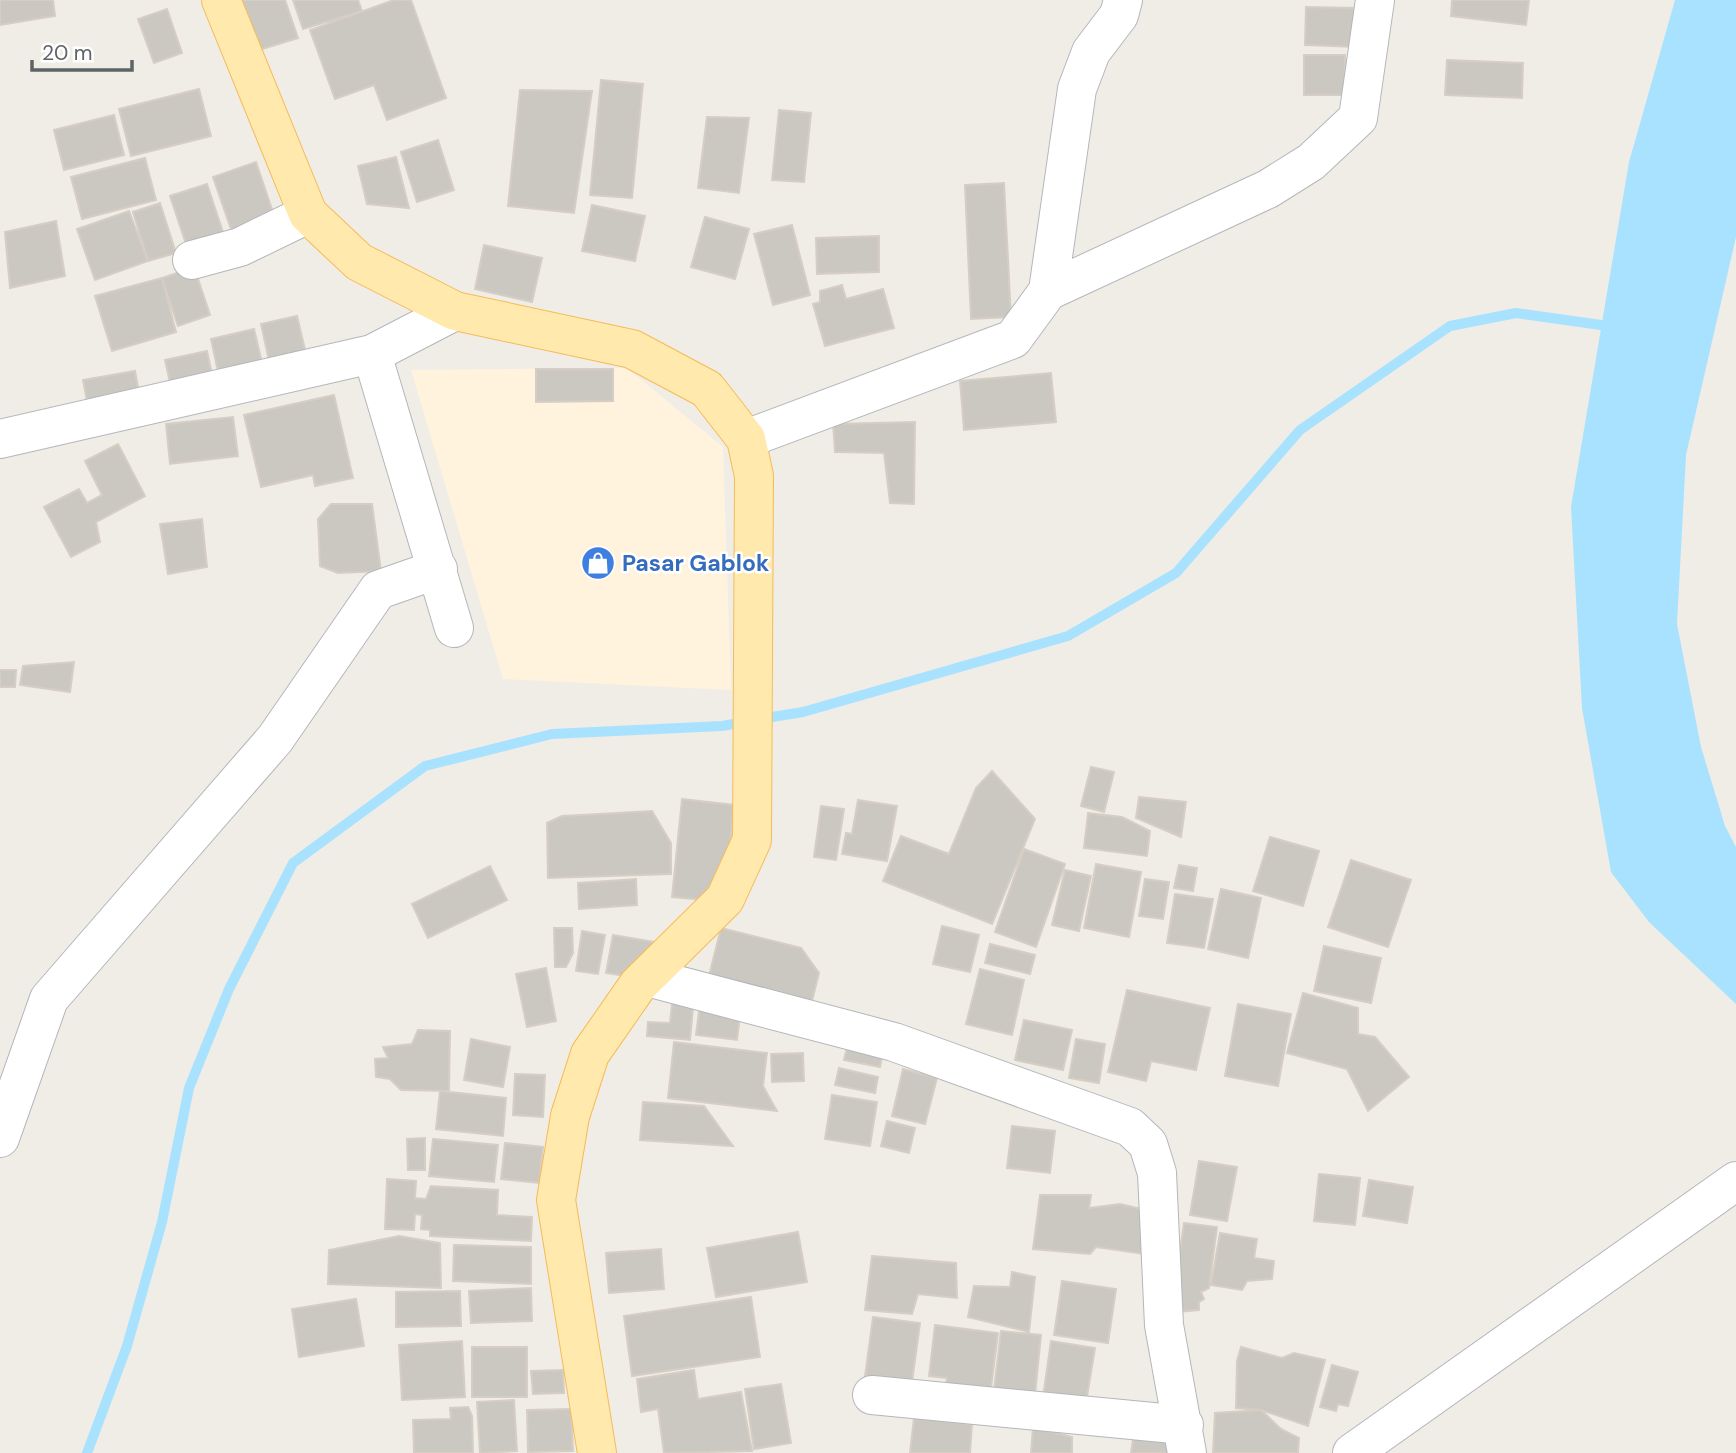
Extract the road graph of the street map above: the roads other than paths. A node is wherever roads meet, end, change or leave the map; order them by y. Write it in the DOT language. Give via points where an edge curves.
graph roads {
  1 [pos="221,0"];
  2 [pos="1122,0"];
  3 [pos="1375,0"];
  4 [pos="308,214"];
  5 [pos="192,260"];
  6 [pos="1048,291"];
  7 [pos="455,312"];
  8 [pos="372,354"];
  9 [pos="0,439"];
  10 [pos="746,439"];
  11 [pos="438,569"];
  12 [pos="454,628"];
  13 [pos="648,977"];
  14 [pos="0,1138"];
  15 [pos="1736,1181"];
  16 [pos="872,1395"];
  17 [pos="1186,1439"];
  18 [pos="597,1453"];
  19 [pos="1352,1453"];
  1 -- 4 [label="main road"];
  2 -- 6 [label="street" via="1119,15 1091,52 1077,89"];
  3 -- 6 [label="street" via="1358,118 1311,162 1268,189"];
  4 -- 5 [label="street" via="240,247"];
  4 -- 7 [label="main road" via="359,262"];
  6 -- 10 [label="street" via="1013,339"];
  7 -- 8 [label="street"];
  7 -- 10 [label="main road" via="632,349 707,389"];
  8 -- 9 [label="street"];
  8 -- 11 [label="street"];
  10 -- 13 [label="main road" via="754,476 752,840 725,900"];
  11 -- 12 [label="street"];
  11 -- 14 [label="street" via="378,590 275,739 49,999"];
  13 -- 17 [label="street" via="894,1042 1130,1127 1148,1144 1157,1173 1164,1325"];
  13 -- 18 [label="main road" via="590,1054 570,1116 556,1200"];
  15 -- 19 [label="street"];
  16 -- 17 [label="street"];
}
